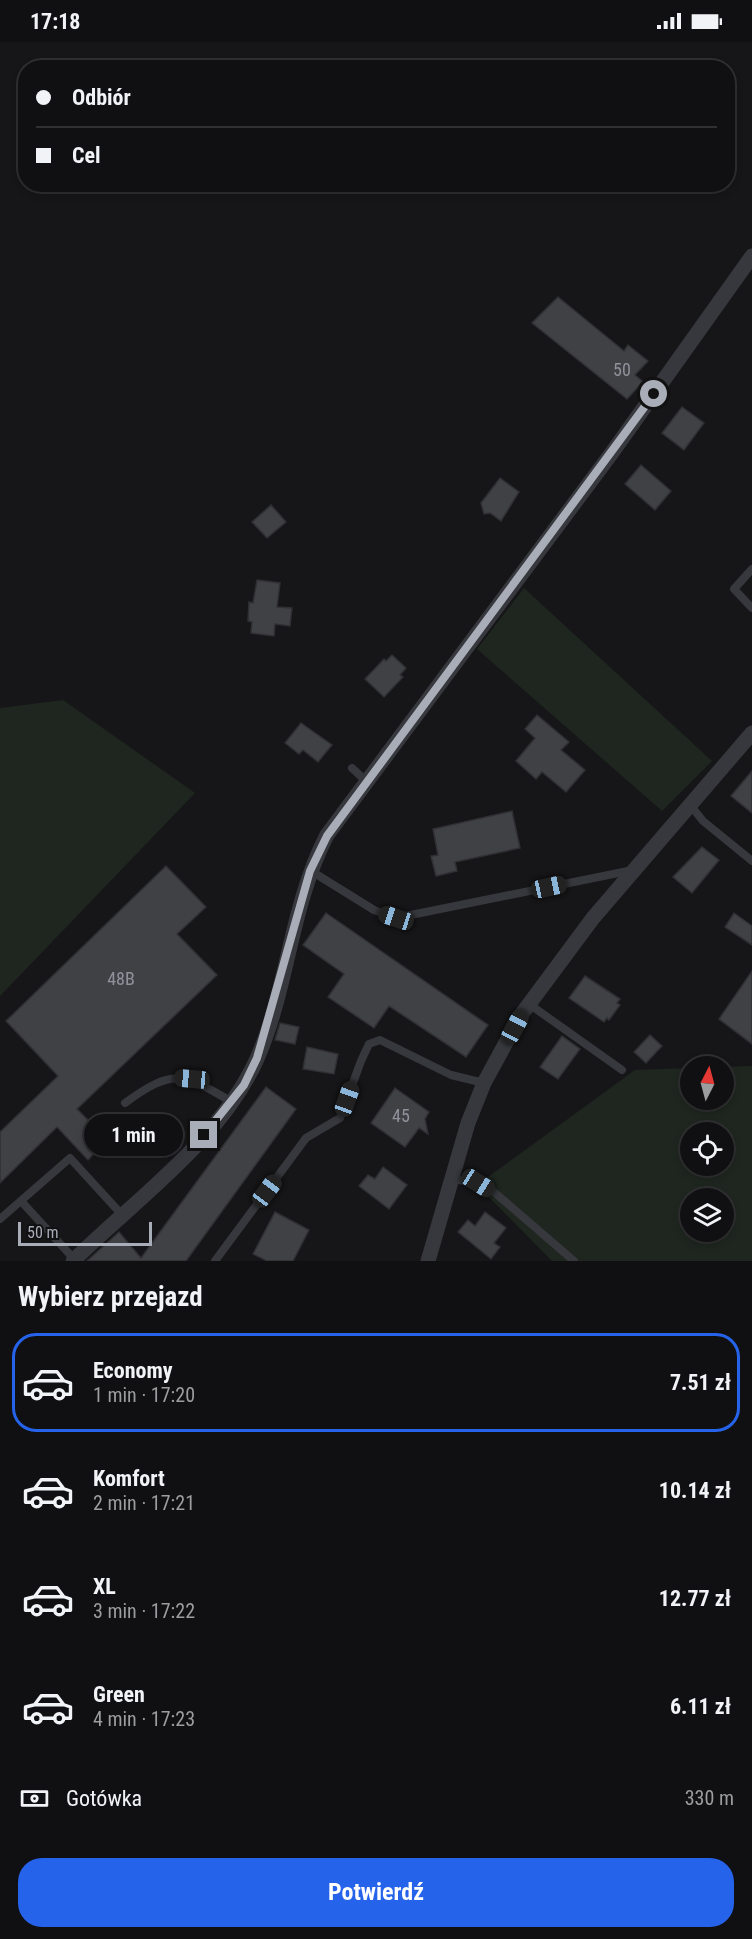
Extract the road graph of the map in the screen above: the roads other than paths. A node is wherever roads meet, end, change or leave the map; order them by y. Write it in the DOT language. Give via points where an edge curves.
graph roads {
  1 [pos="752,256"];
  2 [pos="752,569"];
  3 [pos="752,608"];
  4 [pos="752,733"];
  5 [pos="352,768"];
  6 [pos="368,783"];
  7 [pos="691,806"];
  8 [pos="752,861"];
  9 [pos="634,869"];
  10 [pos="310,871"];
  11 [pos="529,1004"];
  12 [pos="622,1070"];
  13 [pos="484,1083"];
  14 [pos="232,1102"];
  15 [pos="125,1103"];
  16 [pos="452,1179"];
  17 [pos="21,1201"];
  18 [pos="123,1216"];
  19 [pos="0,1219"];
  20 [pos="74,1260"];
  21 [pos="215,1261"];
  22 [pos="428,1261"];
  23 [pos="574,1261"];
  1 -- 6 [label="street"];
  2 -- 3 [label="lane" via="734,589"];
  4 -- 7 [label="street"];
  5 -- 6 [label="lane"];
  6 -- 10 [label="street" via="327,836"];
  7 -- 8 [label="lane" via="703,821"];
  7 -- 9 [label="street"];
  9 -- 10 [label="lane" via="396,918 374,910"];
  9 -- 11 [label="street"];
  10 -- 14 [label="street" via="257,1058"];
  11 -- 12 [label="lane"];
  11 -- 13 [label="street"];
  13 -- 16 [label="street"];
  13 -- 21 [label="lane" via="451,1075 380,1040 369,1044 340,1118 306,1138"];
  14 -- 15 [label="lane" via="192,1079 172,1077 150,1085"];
  14 -- 18 [label="street" via="216,1124"];
  16 -- 22 [label="street"];
  16 -- 23 [label="lane" via="478,1183 494,1192"];
  17 -- 18 [label="lane" via="70,1158"];
  17 -- 19 [label="lane"];
  17 -- 20 [label="lane"];
  18 -- 20 [label="street"];
}
